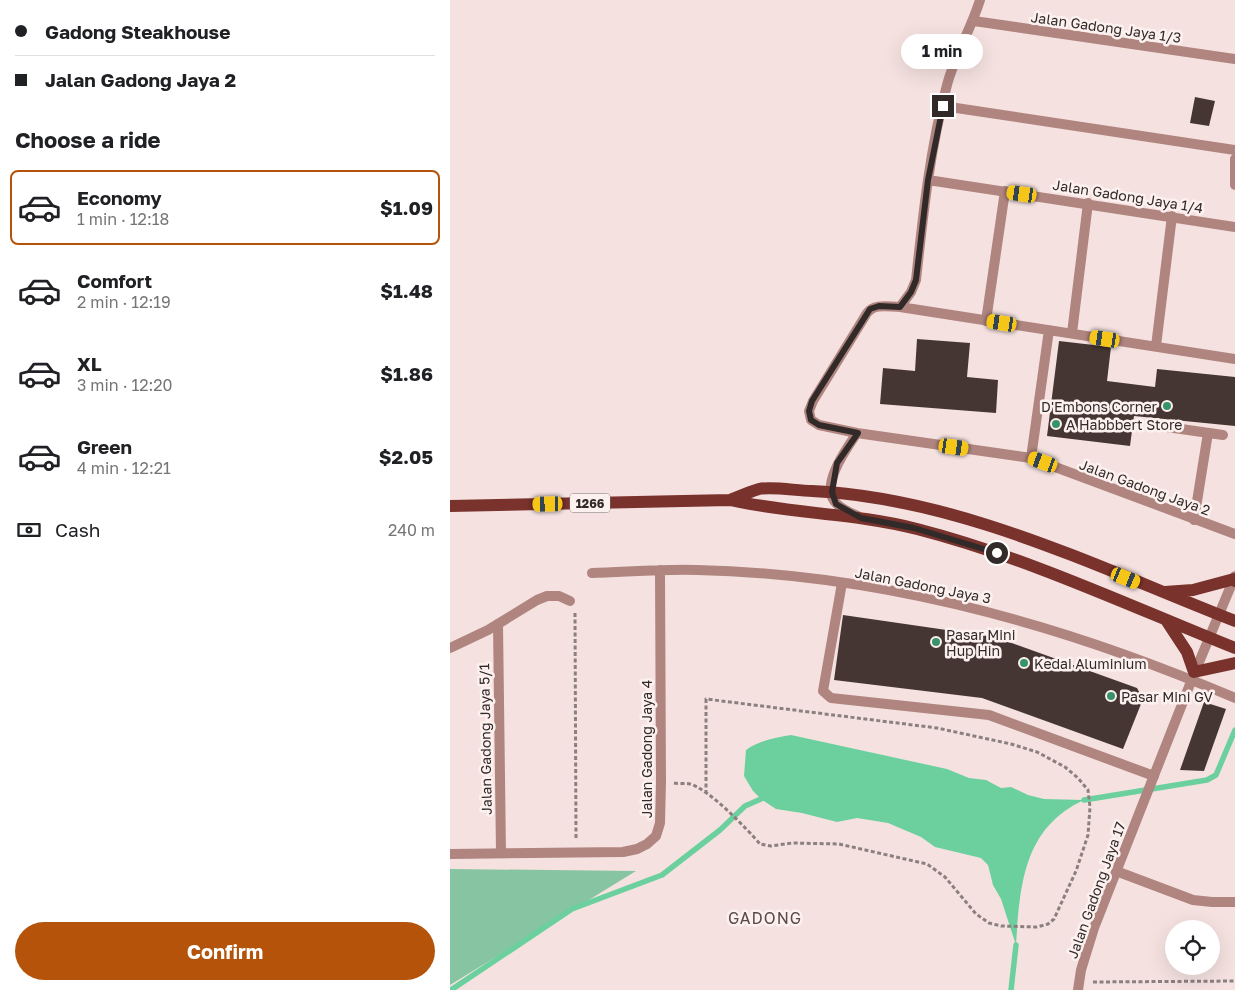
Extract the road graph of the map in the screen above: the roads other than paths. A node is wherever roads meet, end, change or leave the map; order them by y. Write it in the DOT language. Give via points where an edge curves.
graph roads {
  1 [pos="980,0"];
  2 [pos="974,21"];
  3 [pos="1235,59"];
  4 [pos="943,106"];
  5 [pos="1235,150"];
  6 [pos="1235,159"];
  7 [pos="928,180"];
  8 [pos="1235,185"];
  9 [pos="1005,191"];
  10 [pos="1088,203"];
  11 [pos="1172,216"];
  12 [pos="1235,227"];
  13 [pos="900,307"];
  14 [pos="986,321"];
  15 [pos="1049,330"];
  16 [pos="1072,333"];
  17 [pos="1156,346"];
  18 [pos="1235,359"];
  19 [pos="1167,427"];
  20 [pos="858,433"];
  21 [pos="1208,433"];
  22 [pos="1223,435"];
  23 [pos="1031,458"];
  24 [pos="832,492"];
  25 [pos="730,500"];
  26 [pos="450,506"];
  27 [pos="861,518"];
  28 [pos="1194,520"];
  29 [pos="1235,534"];
  30 [pos="660,570"];
  31 [pos="592,573"];
  32 [pos="1235,579"];
  33 [pos="842,583"];
  34 [pos="1163,592"];
  35 [pos="570,601"];
  36 [pos="1219,615"];
  37 [pos="1166,620"];
  38 [pos="1235,621"];
  39 [pos="498,624"];
  40 [pos="1209,638"];
  41 [pos="450,648"];
  42 [pos="1235,648"];
  43 [pos="1235,663"];
  44 [pos="1193,676"];
  45 [pos="1235,698"];
  46 [pos="1153,779"];
  47 [pos="501,853"];
  48 [pos="450,854"];
  49 [pos="1116,872"];
  50 [pos="1235,902"];
  51 [pos="1079,986"];
  1 -- 2 [label="street"];
  2 -- 3 [label="street, Jalan Gadong Jaya 1/3"];
  2 -- 4 [label="street" via="951,73"];
  4 -- 5 [label="street"];
  4 -- 7 [label="street"];
  6 -- 8 [label="street"];
  7 -- 9 [label="street, Jalan Gadong Jaya 1/4"];
  7 -- 13 [label="street" via="916,280"];
  9 -- 10 [label="street, Jalan Gadong Jaya 1/4"];
  9 -- 14 [label="street"];
  10 -- 11 [label="street, Jalan Gadong Jaya 1/4"];
  10 -- 16 [label="street"];
  11 -- 12 [label="street, Jalan Gadong Jaya 1/4"];
  11 -- 17 [label="street"];
  13 -- 14 [label="street"];
  13 -- 20 [label="street, Jalan Gadong Jaya 2" via="870,309 812,401 811,420 819,425"];
  14 -- 15 [label="street"];
  15 -- 16 [label="street"];
  15 -- 23 [label="street"];
  16 -- 17 [label="street"];
  17 -- 18 [label="street"];
  19 -- 21 [label="street"];
  20 -- 23 [label="street, Jalan Gadong Jaya 2"];
  20 -- 24 [label="street" via="837,463"];
  21 -- 22 [label="street"];
  21 -- 28 [label="street"];
  23 -- 28 [label="street, Jalan Gadong Jaya 2"];
  24 -- 25 [label="main road, 1266" via="761,489"];
  24 -- 27 [label="street" via="836,504"];
  24 -- 34 [label="main road, 1266" via="958,517 1052,548"];
  25 -- 26 [label="main road, 1266"];
  25 -- 27 [label="main road, 1266" via="762,507"];
  27 -- 37 [label="main road, 1266" via="968,543"];
  28 -- 29 [label="street, Jalan Gadong Jaya 2"];
  30 -- 31 [label="street, Jalan Gadong Jaya 3"];
  30 -- 33 [label="street, Jalan Gadong Jaya 3" via="745,572"];
  30 -- 47 [label="street, Jalan Gadong Jaya 4" via="661,783 660,823 656,836 638,849 623,852"];
  32 -- 34 [label="main road" via="1193,590"];
  32 -- 36 [label="street, Jalan Gadong Jaya 17"];
  33 -- 44 [label="street, Jalan Gadong Jaya 3" via="993,612"];
  33 -- 46 [label="street" via="823,691 830,698 989,715"];
  34 -- 36 [label="main road, 1266"];
  35 -- 39 [label="street" via="559,596 547,596"];
  36 -- 38 [label="main road, 1266"];
  36 -- 40 [label="street, Jalan Gadong Jaya 17"];
  37 -- 40 [label="main road, 1266"];
  37 -- 44 [label="main road" via="1187,652"];
  39 -- 41 [label="street"];
  39 -- 47 [label="street, Jalan Gadong Jaya 5/1"];
  40 -- 42 [label="main road, 1266"];
  40 -- 44 [label="street, Jalan Gadong Jaya 17"];
  43 -- 44 [label="main road"];
  44 -- 45 [label="street, Jalan Gadong Jaya 3"];
  44 -- 46 [label="street, Jalan Gadong Jaya 17"];
  46 -- 49 [label="street, Jalan Gadong Jaya 17"];
  47 -- 48 [label="street, Jalan Gadong Jaya 4"];
  49 -- 50 [label="street" via="1193,900"];
  49 -- 51 [label="street, Jalan Gadong Jaya 17" via="1094,928"];
}
